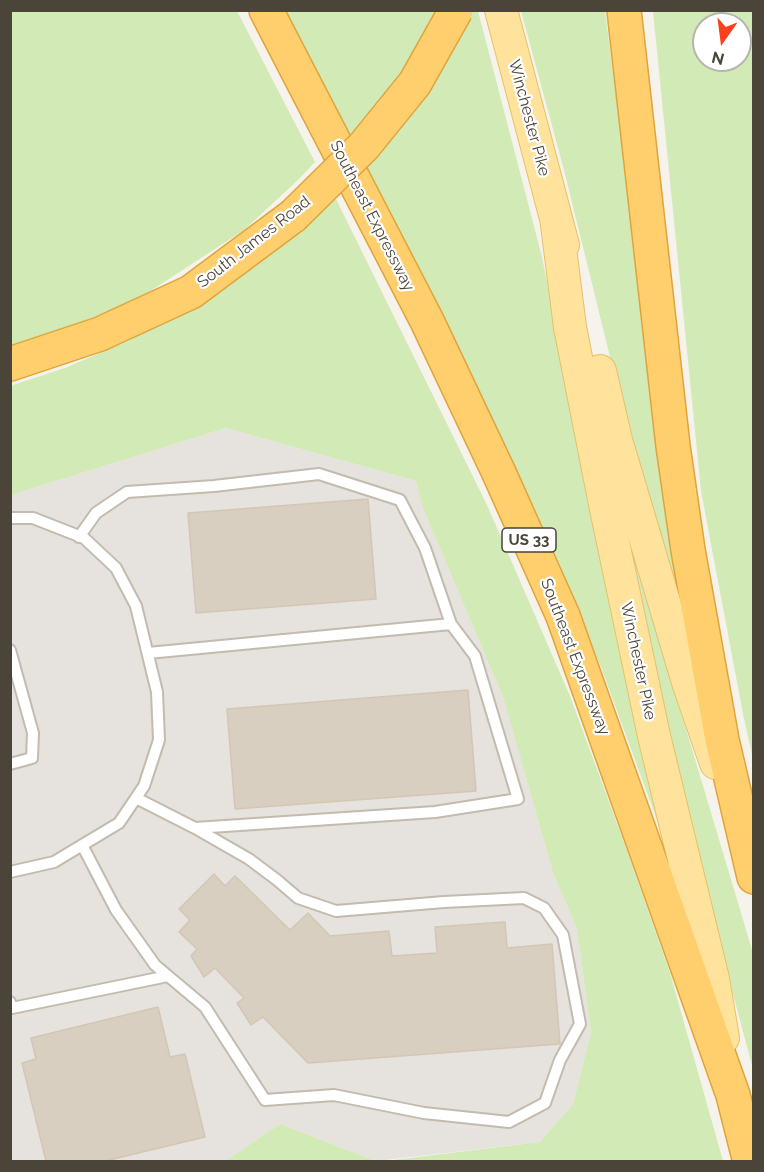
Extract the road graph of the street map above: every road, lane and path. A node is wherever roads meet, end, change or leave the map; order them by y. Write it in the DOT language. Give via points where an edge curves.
graph roads {
  1 [pos="266,10"];
  2 [pos="456,10"];
  3 [pos="501,10"];
  4 [pos="624,10"];
  5 [pos="557,225"];
  6 [pos="10,364"];
  7 [pos="10,518"];
  8 [pos="79,537"];
  9 [pos="451,624"];
  10 [pos="10,650"];
  11 [pos="148,653"];
  12 [pos="10,764"];
  13 [pos="136,798"];
  14 [pos="195,828"];
  15 [pos="82,845"];
  16 [pos="751,868"];
  17 [pos="10,872"];
  18 [pos="168,976"];
  19 [pos="10,1002"];
  20 [pos="733,1095"];
  21 [pos="750,1161"];
  1 -- 20 [label="highway, Southeast Expressway / US 33" via="427,321 563,616"];
  2 -- 6 [label="highway, South James Road, bridge" via="415,83 364,146 293,216 191,292 100,334"];
  3 -- 5 [label="main road, Winchester Pike"];
  4 -- 16 [label="highway" via="688,550 722,740"];
  5 -- 16 [label="main road, Winchester Pike" via="588,322 616,440 688,682"];
  5 -- 20 [label="main road, Winchester Pike" via="570,327 606,509 654,736 713,979"];
  7 -- 8 [label="lane" via="33,518"];
  8 -- 9 [label="lane" via="96,513 127,492 319,474 400,500 425,548"];
  8 -- 11 [label="lane" via="116,568 136,606"];
  9 -- 11 [label="lane"];
  9 -- 14 [label="lane" via="475,656 518,798 435,812"];
  10 -- 12 [label="lane" via="33,733 32,758"];
  11 -- 13 [label="lane" via="157,692 159,740 144,786"];
  13 -- 14 [label="lane"];
  13 -- 15 [label="lane" via="119,823"];
  14 -- 18 [label="lane" via="249,859 298,898 336,911 524,898 544,908 564,935 580,1024 560,1060 545,1103 509,1122 424,1113 334,1095 265,1100 205,1007"];
  15 -- 17 [label="lane" via="54,862"];
  15 -- 18 [label="lane" via="116,910 155,965"];
  18 -- 19 [label="lane" via="12,1008"];
  20 -- 21 [label="highway, US 33"];
}
